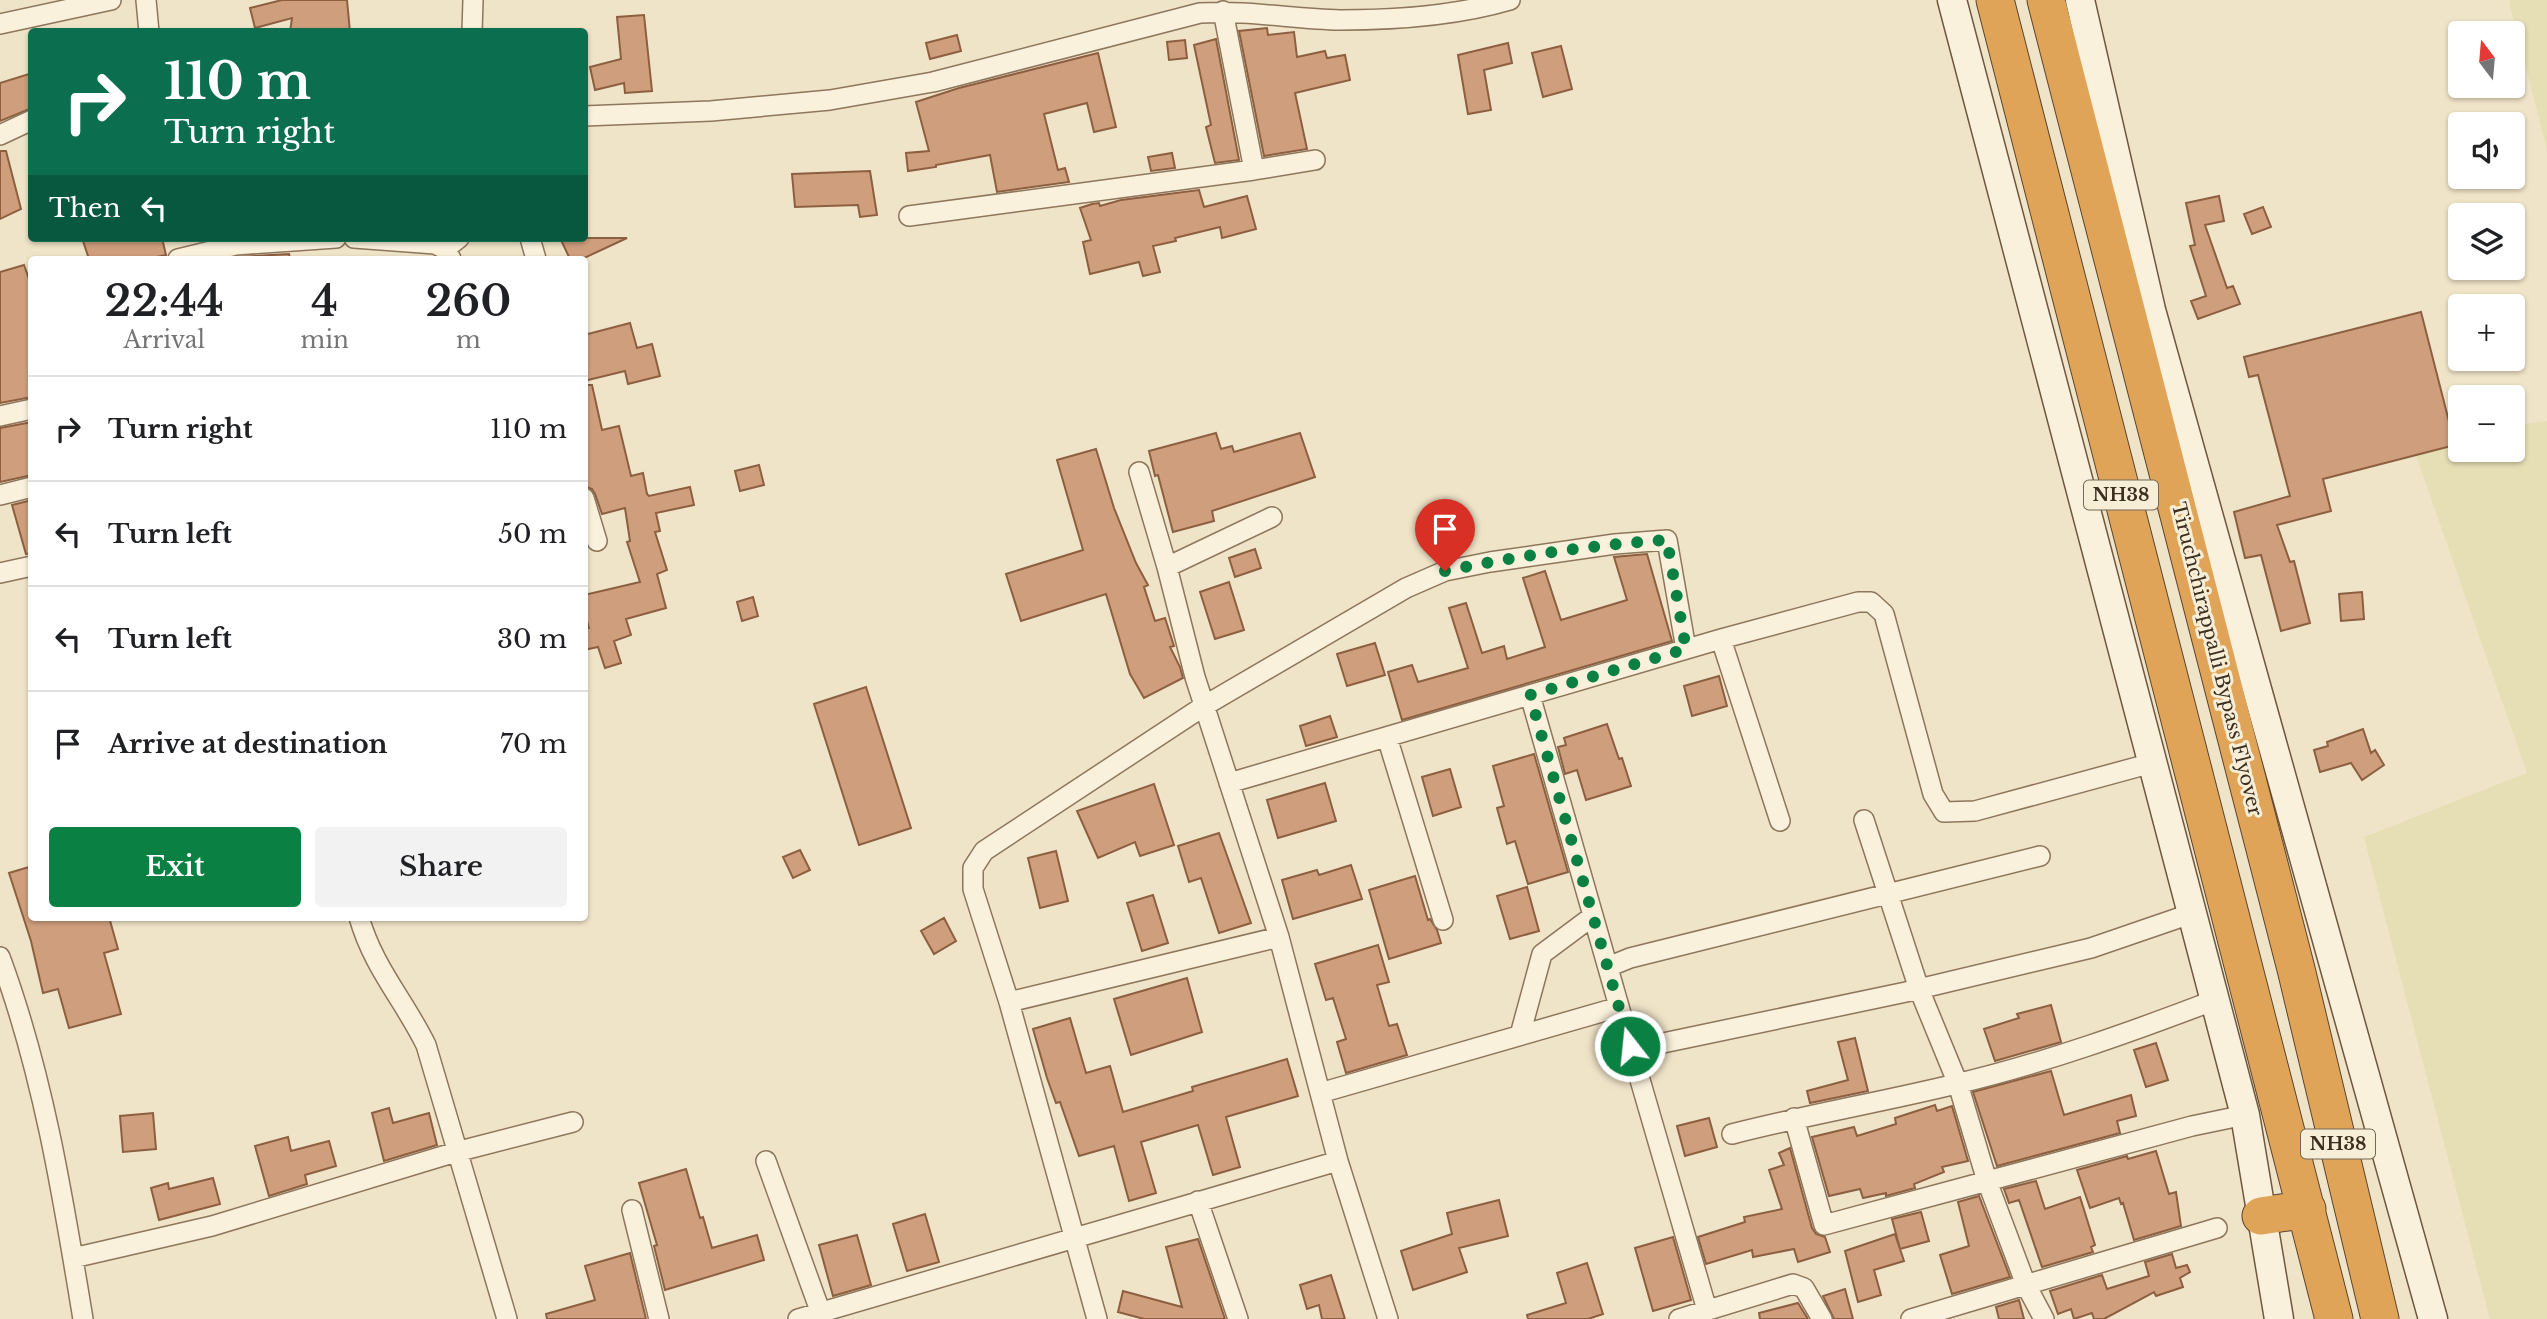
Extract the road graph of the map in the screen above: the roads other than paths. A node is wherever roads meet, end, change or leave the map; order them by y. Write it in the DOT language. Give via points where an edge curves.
graph roads {
  1 [pos="111,0"];
  2 [pos="146,0"];
  3 [pos="473,0"];
  4 [pos="1510,0"];
  5 [pos="1952,0"];
  6 [pos="1995,0"];
  7 [pos="2046,0"];
  8 [pos="2080,0"];
  9 [pos="1223,11"];
  10 [pos="0,24"];
  11 [pos="149,28"];
  12 [pos="472,28"];
  13 [pos="588,116"];
  14 [pos="28,122"];
  15 [pos="0,135"];
  16 [pos="1315,160"];
  17 [pos="1254,170"];
  18 [pos="909,216"];
  19 [pos="279,242"];
  20 [pos="418,242"];
  21 [pos="452,249"];
  22 [pos="190,256"];
  23 [pos="28,410"];
  24 [pos="0,416"];
  25 [pos="1139,472"];
  26 [pos="28,488"];
  27 [pos="0,495"];
  28 [pos="588,511"];
  29 [pos="1272,517"];
  30 [pos="597,541"];
  31 [pos="28,567"];
  32 [pos="1167,567"];
  33 [pos="0,573"];
  34 [pos="1721,639"];
  35 [pos="1686,649"];
  36 [pos="1530,695"];
  37 [pos="1204,706"];
  38 [pos="1387,737"];
  39 [pos="2152,763"];
  40 [pos="1229,783"];
  41 [pos="1864,820"];
  42 [pos="1780,821"];
  43 [pos="2040,856"];
  44 [pos="1888,894"];
  45 [pos="2193,913"];
  46 [pos="1593,916"];
  47 [pos="1443,920"];
  48 [pos="360,921"];
  49 [pos="1279,937"];
  50 [pos="0,957"];
  51 [pos="1608,967"];
  52 [pos="1919,989"];
  53 [pos="2215,1000"];
  54 [pos="1009,1002"];
  55 [pos="1619,1007"];
  56 [pos="1520,1035"];
  57 [pos="1636,1066"];
  58 [pos="1958,1084"];
  59 [pos="1320,1093"];
  60 [pos="2245,1115"];
  61 [pos="1794,1118"];
  62 [pos="573,1122"];
  63 [pos="1732,1134"];
  64 [pos="456,1152"];
  65 [pos="766,1161"];
  66 [pos="1338,1161"];
  67 [pos="1987,1181"];
  68 [pos="1198,1201"];
  69 [pos="2307,1209"];
  70 [pos="632,1210"];
  71 [pos="2261,1216"];
  72 [pos="2217,1228"];
  73 [pos="1073,1237"];
  74 [pos="73,1258"];
  75 [pos="2026,1285"];
  76 [pos="1707,1310"];
  77 [pos="2432,1315"];
  78 [pos="822,1316"];
  79 [pos="83,1319"];
  80 [pos="507,1319"];
  81 [pos="659,1319"];
  82 [pos="798,1319"];
  83 [pos="1097,1319"];
  84 [pos="1238,1319"];
  85 [pos="1388,1319"];
  86 [pos="1679,1319"];
  87 [pos="1822,1319"];
  88 [pos="1911,1319"];
  89 [pos="2044,1319"];
  90 [pos="2279,1319"];
  91 [pos="2334,1319"];
  92 [pos="2380,1319"];
  1 -- 10 [label="street"];
  2 -- 11 [label="street"];
  3 -- 12 [label="street"];
  4 -- 9 [label="street" via="1423,16 1339,20"];
  5 -- 39 [label="street"];
  6 -- 69 [label="highway, NH38"];
  7 -- 92 [label="highway, Tiruchchirappalli Bypass Flyover / NH38" via="2296,969"];
  8 -- 77 [label="street" via="2151,310"];
  9 -- 13 [label="street" via="1200,13 933,82 830,100"];
  9 -- 17 [label="street"];
  14 -- 15 [label="street"];
  16 -- 17 [label="street"];
  17 -- 18 [label="street"];
  19 -- 22 [label="street" via="236,245"];
  20 -- 21 [label="street"];
  23 -- 24 [label="street"];
  25 -- 32 [label="street"];
  26 -- 27 [label="street"];
  28 -- 30 [label="street"];
  29 -- 32 [label="street"];
  31 -- 33 [label="street"];
  32 -- 37 [label="street"];
  34 -- 35 [label="street"];
  34 -- 39 [label="street" via="1871,602 1884,614 1933,794 1944,812 1975,811"];
  34 -- 42 [label="street"];
  35 -- 36 [label="street"];
  35 -- 37 [label="street" via="1667,540 1615,544 1445,571 1406,588"];
  36 -- 38 [label="street"];
  36 -- 46 [label="street"];
  37 -- 40 [label="street"];
  37 -- 54 [label="street" via="978,858 973,889"];
  38 -- 40 [label="street"];
  38 -- 47 [label="street"];
  39 -- 45 [label="street"];
  40 -- 49 [label="street"];
  41 -- 44 [label="street"];
  43 -- 44 [label="street"];
  44 -- 51 [label="street"];
  44 -- 52 [label="street"];
  45 -- 52 [label="street" via="2091,948"];
  45 -- 53 [label="street"];
  46 -- 51 [label="street"];
  46 -- 56 [label="street" via="1542,954"];
  48 -- 64 [label="street" via="375,961 426,1045"];
  49 -- 54 [label="street"];
  49 -- 59 [label="street"];
  50 -- 74 [label="street" via="39,1084"];
  51 -- 55 [label="street"];
  52 -- 57 [label="street" via="1663,1043 1640,1055"];
  52 -- 58 [label="street"];
  53 -- 58 [label="street" via="2106,1041"];
  53 -- 60 [label="street"];
  54 -- 73 [label="street"];
  55 -- 56 [label="street"];
  55 -- 57 [label="street"];
  56 -- 59 [label="street"];
  57 -- 76 [label="street"];
  58 -- 61 [label="street"];
  58 -- 67 [label="street"];
  59 -- 66 [label="street"];
  60 -- 67 [label="street"];
  60 -- 71 [label="street"];
  61 -- 63 [label="street"];
  61 -- 67 [label="street" via="1824,1225"];
  62 -- 64 [label="street"];
  64 -- 74 [label="street" via="212,1226"];
  64 -- 80 [label="street"];
  65 -- 78 [label="street"];
  66 -- 68 [label="street"];
  66 -- 85 [label="street"];
  67 -- 75 [label="street"];
  68 -- 73 [label="street"];
  68 -- 84 [label="street"];
  69 -- 71 [label="highway"];
  69 -- 91 [label="highway, NH38"];
  70 -- 81 [label="street"];
  71 -- 90 [label="street"];
  72 -- 75 [label="street"];
  73 -- 78 [label="street"];
  73 -- 83 [label="street"];
  74 -- 79 [label="street"];
  75 -- 88 [label="street"];
  75 -- 89 [label="street"];
  76 -- 86 [label="street"];
  76 -- 87 [label="street" via="1798,1284"];
  78 -- 82 [label="street"];
}
